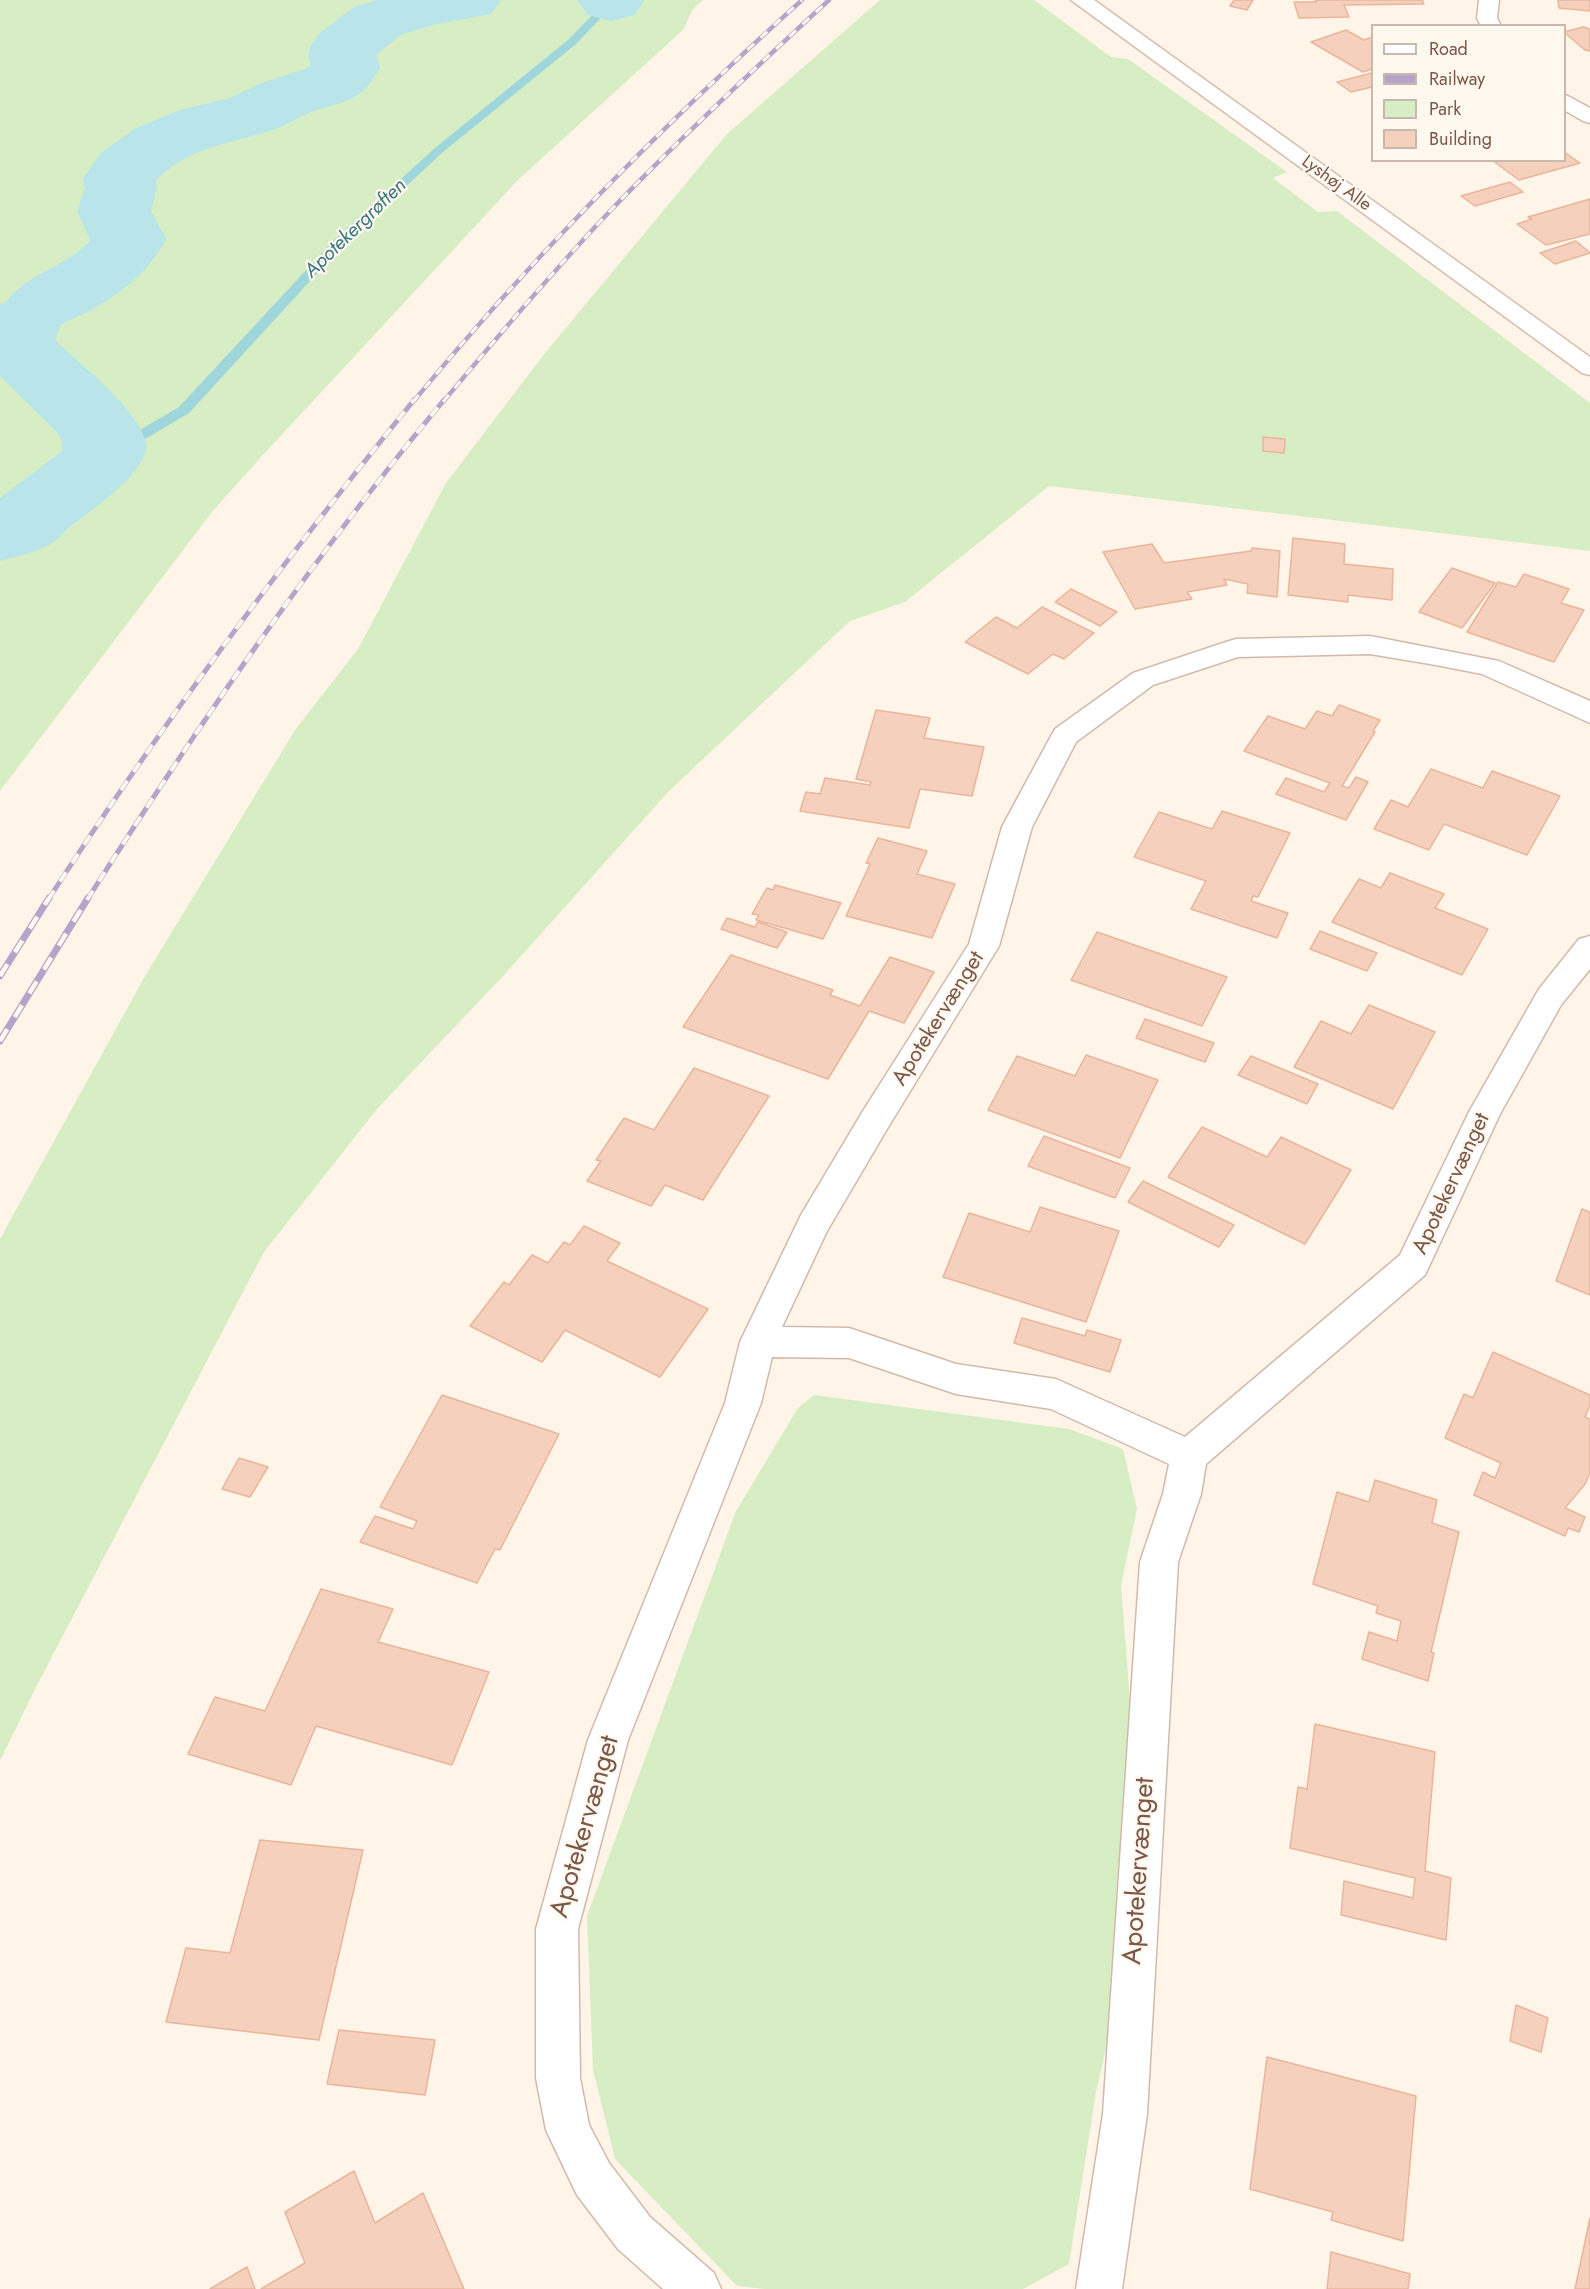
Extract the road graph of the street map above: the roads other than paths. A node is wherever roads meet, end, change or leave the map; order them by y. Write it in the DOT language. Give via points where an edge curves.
graph roads {
  1 [pos="1081,0"];
  2 [pos="1489,0"];
  3 [pos="1490,24"];
  4 [pos="1566,101"];
  5 [pos="1590,117"];
  6 [pos="1590,368"];
  7 [pos="1590,714"];
  8 [pos="1590,947"];
  9 [pos="758,1342"];
  10 [pos="1189,1456"];
  11 [pos="698,2289"];
  12 [pos="1099,2289"];
  1 -- 6 [label="street, Lyshøj Alle"];
  2 -- 3 [label="street"];
  4 -- 5 [label="street"];
  7 -- 9 [label="street, Apotekervænget" via="1489,667 1436,656 1370,645 1236,648 1143,679 1065,736 1017,827 984,946 813,1226"];
  8 -- 10 [label="street, Apotekervænget" via="1550,997 1485,1112 1413,1265"];
  9 -- 10 [label="street" via="849,1343 956,1379 1056,1394"];
  9 -- 11 [label="street, Apotekervænget" via="743,1403 608,1740 557,1929 558,2078 568,2130 593,2179 634,2233"];
  10 -- 12 [label="street, Apotekervænget" via="1182,1494 1159,1562 1125,2114"];
}
